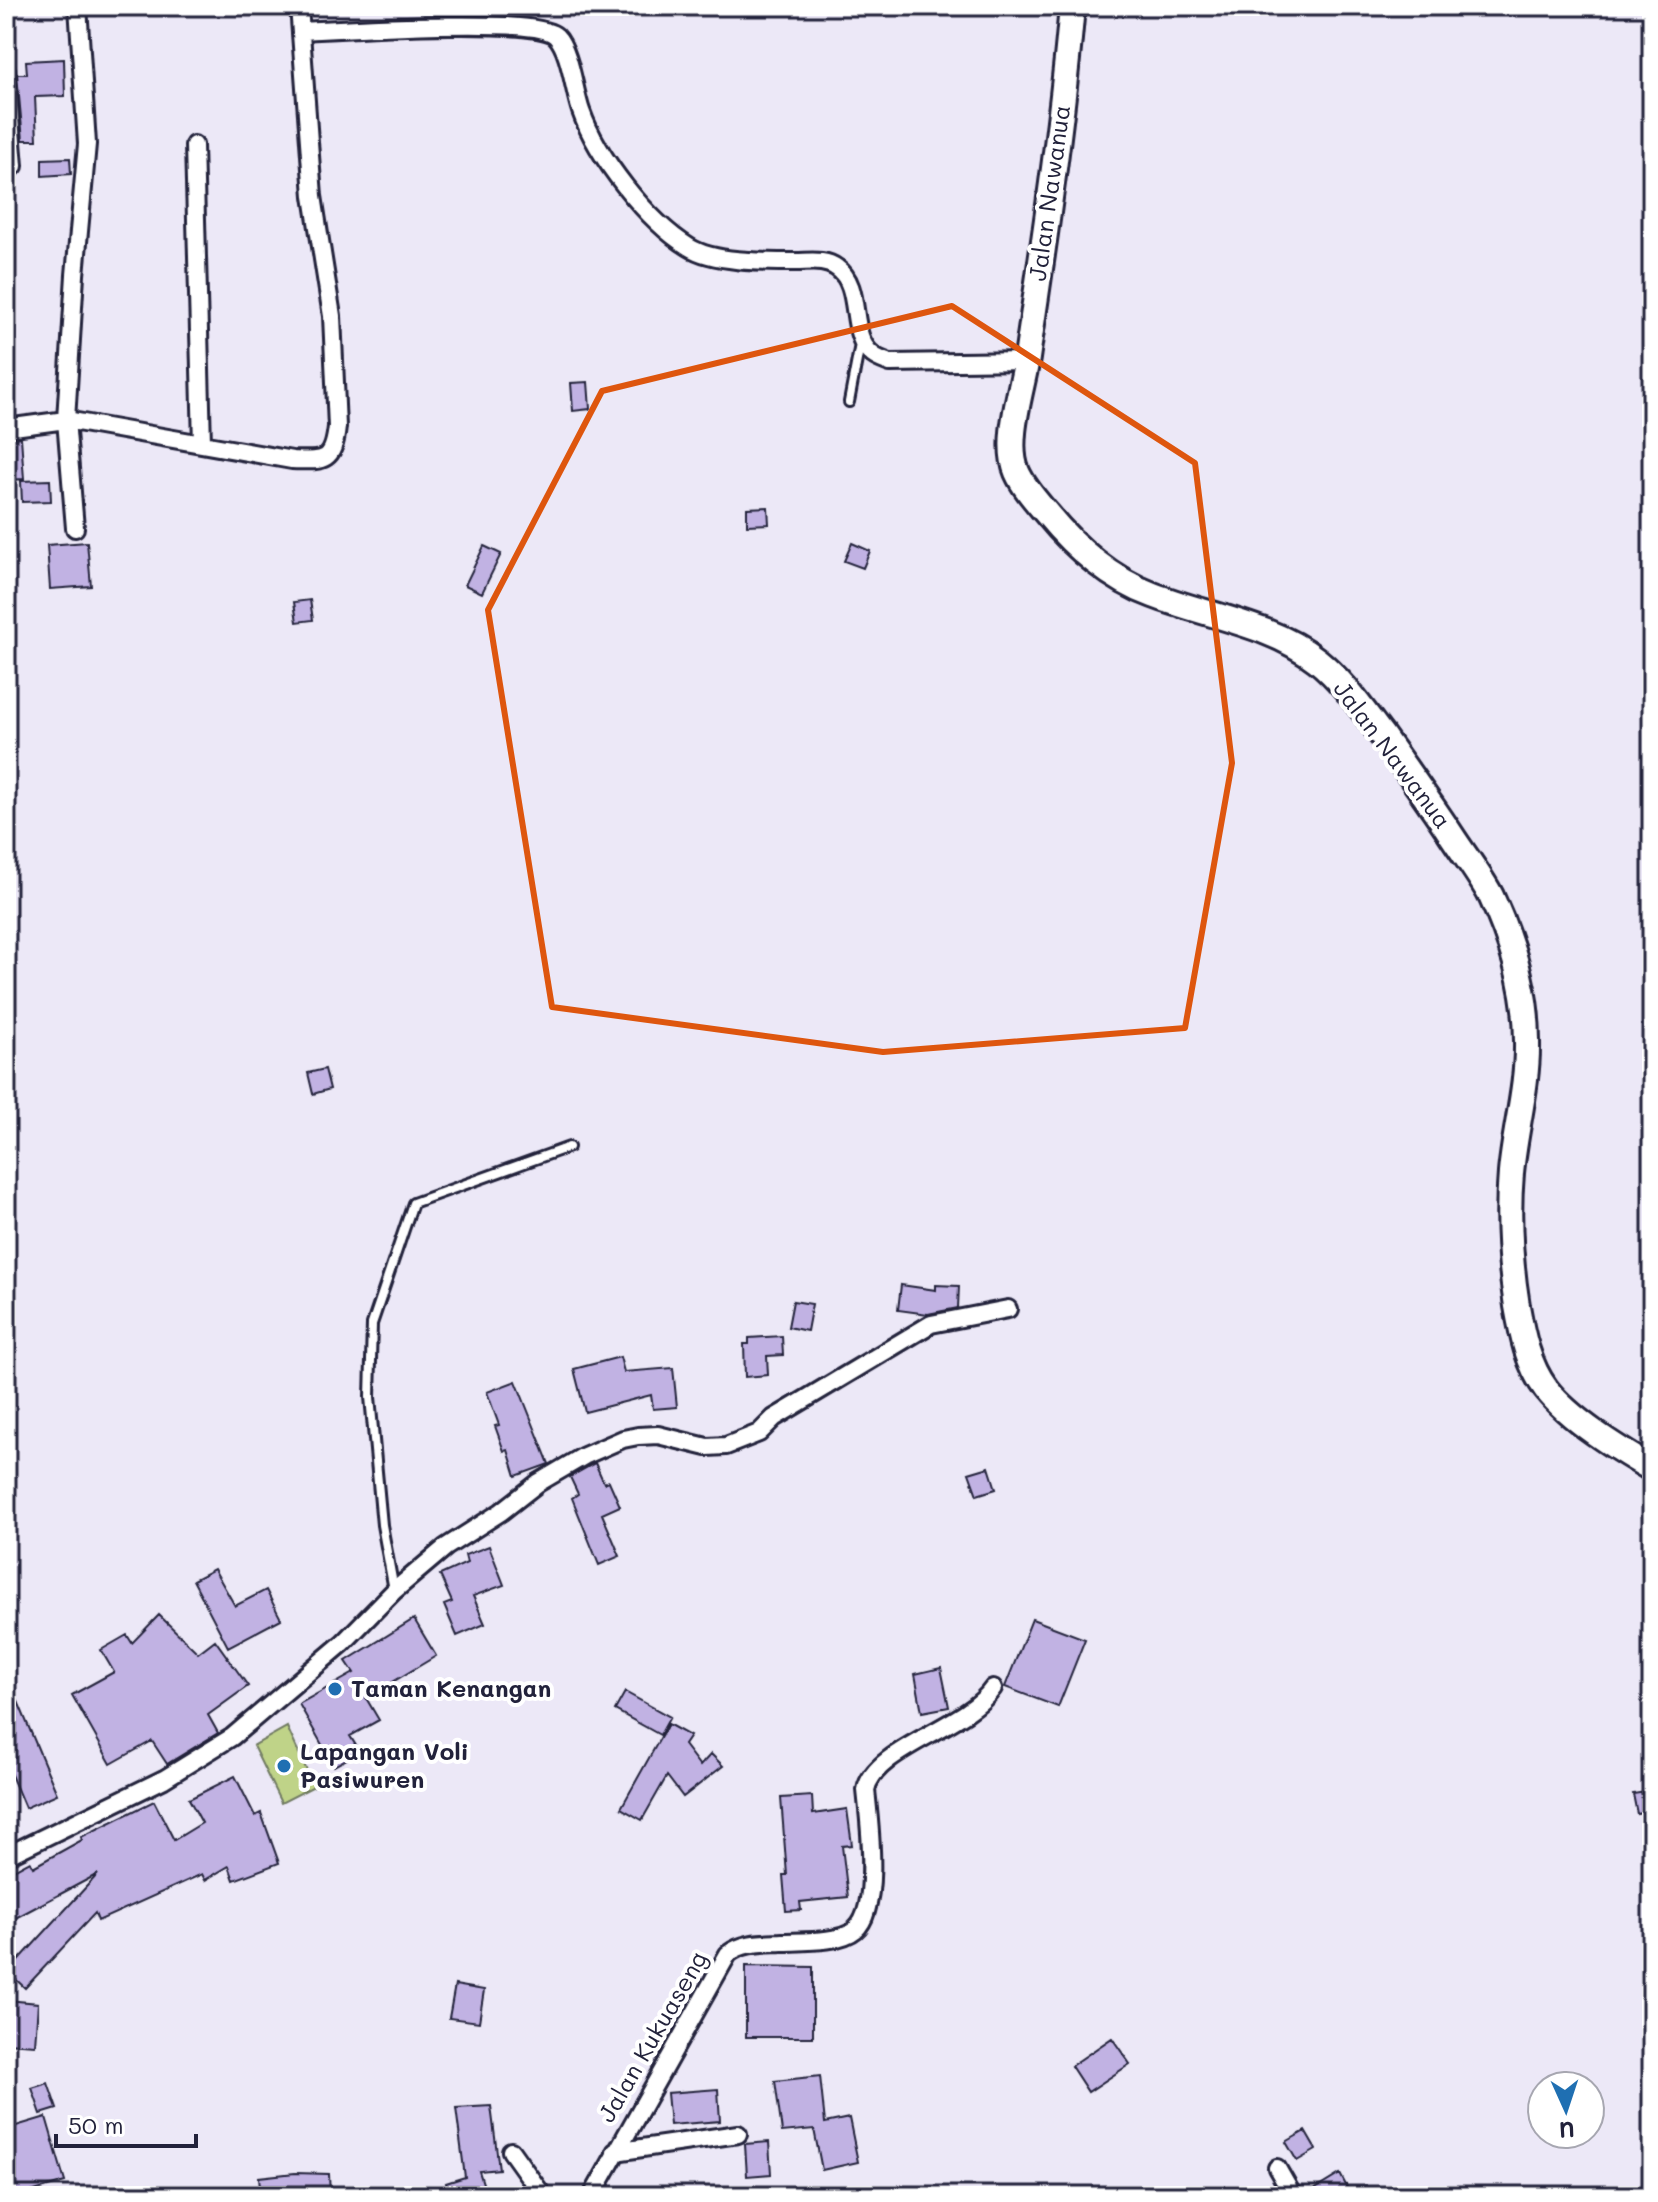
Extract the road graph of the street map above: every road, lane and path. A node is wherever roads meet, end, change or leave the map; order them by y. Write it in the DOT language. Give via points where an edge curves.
graph roads {
  1 [pos="78,6"];
  2 [pos="299,6"];
  3 [pos="1072,6"];
  4 [pos="302,31"];
  5 [pos="6,71"];
  6 [pos="194,145"];
  7 [pos="14,166"];
  8 [pos="861,338"];
  9 [pos="1027,361"];
  10 [pos="849,402"];
  11 [pos="66,420"];
  12 [pos="6,428"];
  13 [pos="202,443"];
  14 [pos="75,528"];
  15 [pos="569,1147"];
  16 [pos="1008,1309"];
  17 [pos="1652,1469"];
  18 [pos="394,1591"];
  19 [pos="993,1688"];
  20 [pos="6,1856"];
  21 [pos="738,2134"];
  22 [pos="511,2151"];
  23 [pos="615,2152"];
  24 [pos="1277,2168"];
  25 [pos="543,2196"];
  26 [pos="592,2196"];
  27 [pos="1293,2196"];
  1 -- 11 [label="street" via="87,144"];
  2 -- 4 [label="street"];
  3 -- 9 [label="street, Jalan Nawanua"];
  4 -- 8 [label="street" via="498,26 543,29 556,36 594,142 669,233 692,250 716,257 829,262 847,278"];
  4 -- 13 [label="street" via="313,196 332,316 335,444 321,461"];
  5 -- 7 [label="street"];
  6 -- 13 [label="street"];
  8 -- 9 [label="street" via="871,354 890,363"];
  8 -- 10 [label="lane"];
  9 -- 17 [label="street, Jalan Nawanua" via="1012,443 1016,471 1070,541 1148,594 1278,638 1319,661 1357,702 1418,785 1489,893 1522,982 1528,1037 1526,1085 1511,1172 1509,1256 1522,1335 1546,1389 1587,1425"];
  11 -- 12 [label="street"];
  11 -- 13 [label="street"];
  11 -- 14 [label="street"];
  15 -- 18 [label="lane" via="413,1203 372,1324 370,1397"];
  16 -- 18 [label="street" via="931,1324 774,1418 759,1433 726,1446 638,1436 584,1456 446,1547"];
  18 -- 20 [label="street" via="343,1643 232,1737 164,1779"];
  19 -- 23 [label="street, Jalan Kukuaseng" via="967,1714 904,1750 867,1781 870,1892 855,1930 825,1940 749,1945 728,1954"];
  21 -- 23 [label="street"];
  22 -- 25 [label="street"];
  23 -- 26 [label="street, Jalan Kukuaseng"];
  24 -- 27 [label="street"];
}
